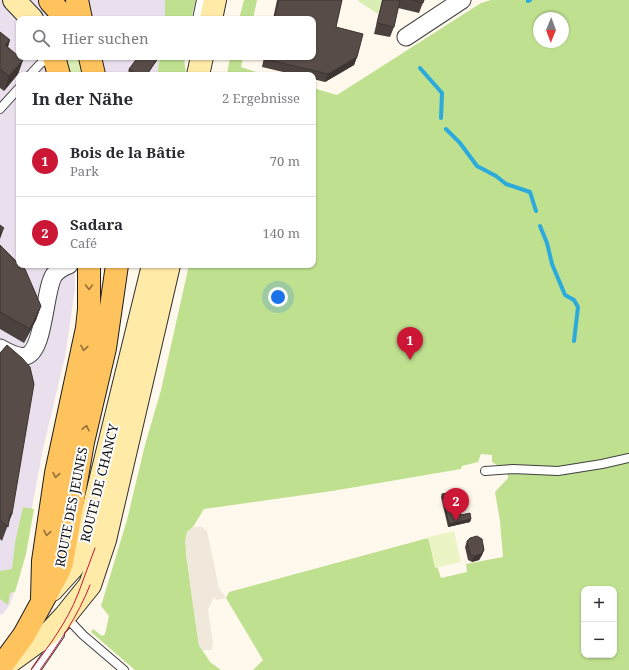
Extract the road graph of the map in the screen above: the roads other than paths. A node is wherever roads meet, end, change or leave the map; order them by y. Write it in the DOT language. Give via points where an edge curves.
graph roads {
  1 [pos="14,0"];
  2 [pos="77,0"];
  3 [pos="201,0"];
  4 [pos="215,0"];
  5 [pos="223,0"];
  6 [pos="231,0"];
  7 [pos="462,0"];
  8 [pos="50,5"];
  9 [pos="29,16"];
  10 [pos="63,16"];
  11 [pos="80,16"];
  12 [pos="198,16"];
  13 [pos="212,16"];
  14 [pos="220,16"];
  15 [pos="227,16"];
  16 [pos="406,37"];
  17 [pos="46,60"];
  18 [pos="55,60"];
  19 [pos="91,60"];
  20 [pos="33,72"];
  21 [pos="58,72"];
  22 [pos="93,72"];
  23 [pos="16,91"];
  24 [pos="0,109"];
  25 [pos="60,268"];
  26 [pos="89,268"];
  27 [pos="117,268"];
  28 [pos="152,268"];
  29 [pos="160,268"];
  30 [pos="168,268"];
  31 [pos="0,348"];
  32 [pos="629,458"];
  33 [pos="485,471"];
  34 [pos="86,590"];
  35 [pos="42,600"];
  36 [pos="67,618"];
  37 [pos="45,632"];
  38 [pos="0,668"];
  39 [pos="36,670"];
  40 [pos="124,670"];
  1 -- 9 [label="main road"];
  2 -- 11 [label="main road"];
  3 -- 12 [label="lane"];
  4 -- 13 [label="main road"];
  5 -- 14 [label="lane"];
  6 -- 15 [label="main road"];
  7 -- 16 [label="street"];
  8 -- 10 [label="main road"];
  17 -- 20 [label="lane"];
  18 -- 21 [label="main road"];
  19 -- 22 [label="main road"];
  23 -- 24 [label="lane"];
  25 -- 31 [label="street" via="52,279 38,338 30,354 14,355"];
  26 -- 35 [label="main road, ROUTE DES JEUNES, one-way" via="87,328 56,473 43,561"];
  35 -- 27 [label="main road, ROUTE DES JEUNES, one-way" via="62,563 83,442 105,348"];
  28 -- 35 [label="main road, ROUTE DE CHANCY" via="84,547 72,568"];
  29 -- 34 [label="lane"];
  30 -- 34 [label="main road" via="105,540"];
  32 -- 33 [label="lane" via="558,471"];
  34 -- 36 [label="main road"];
  35 -- 36 [label="main road"];
  35 -- 37 [label="main road"];
  36 -- 37 [label="main road"];
  36 -- 40 [label="lane"];
  37 -- 38 [label="main road"];
  37 -- 39 [label="lane"];
}
